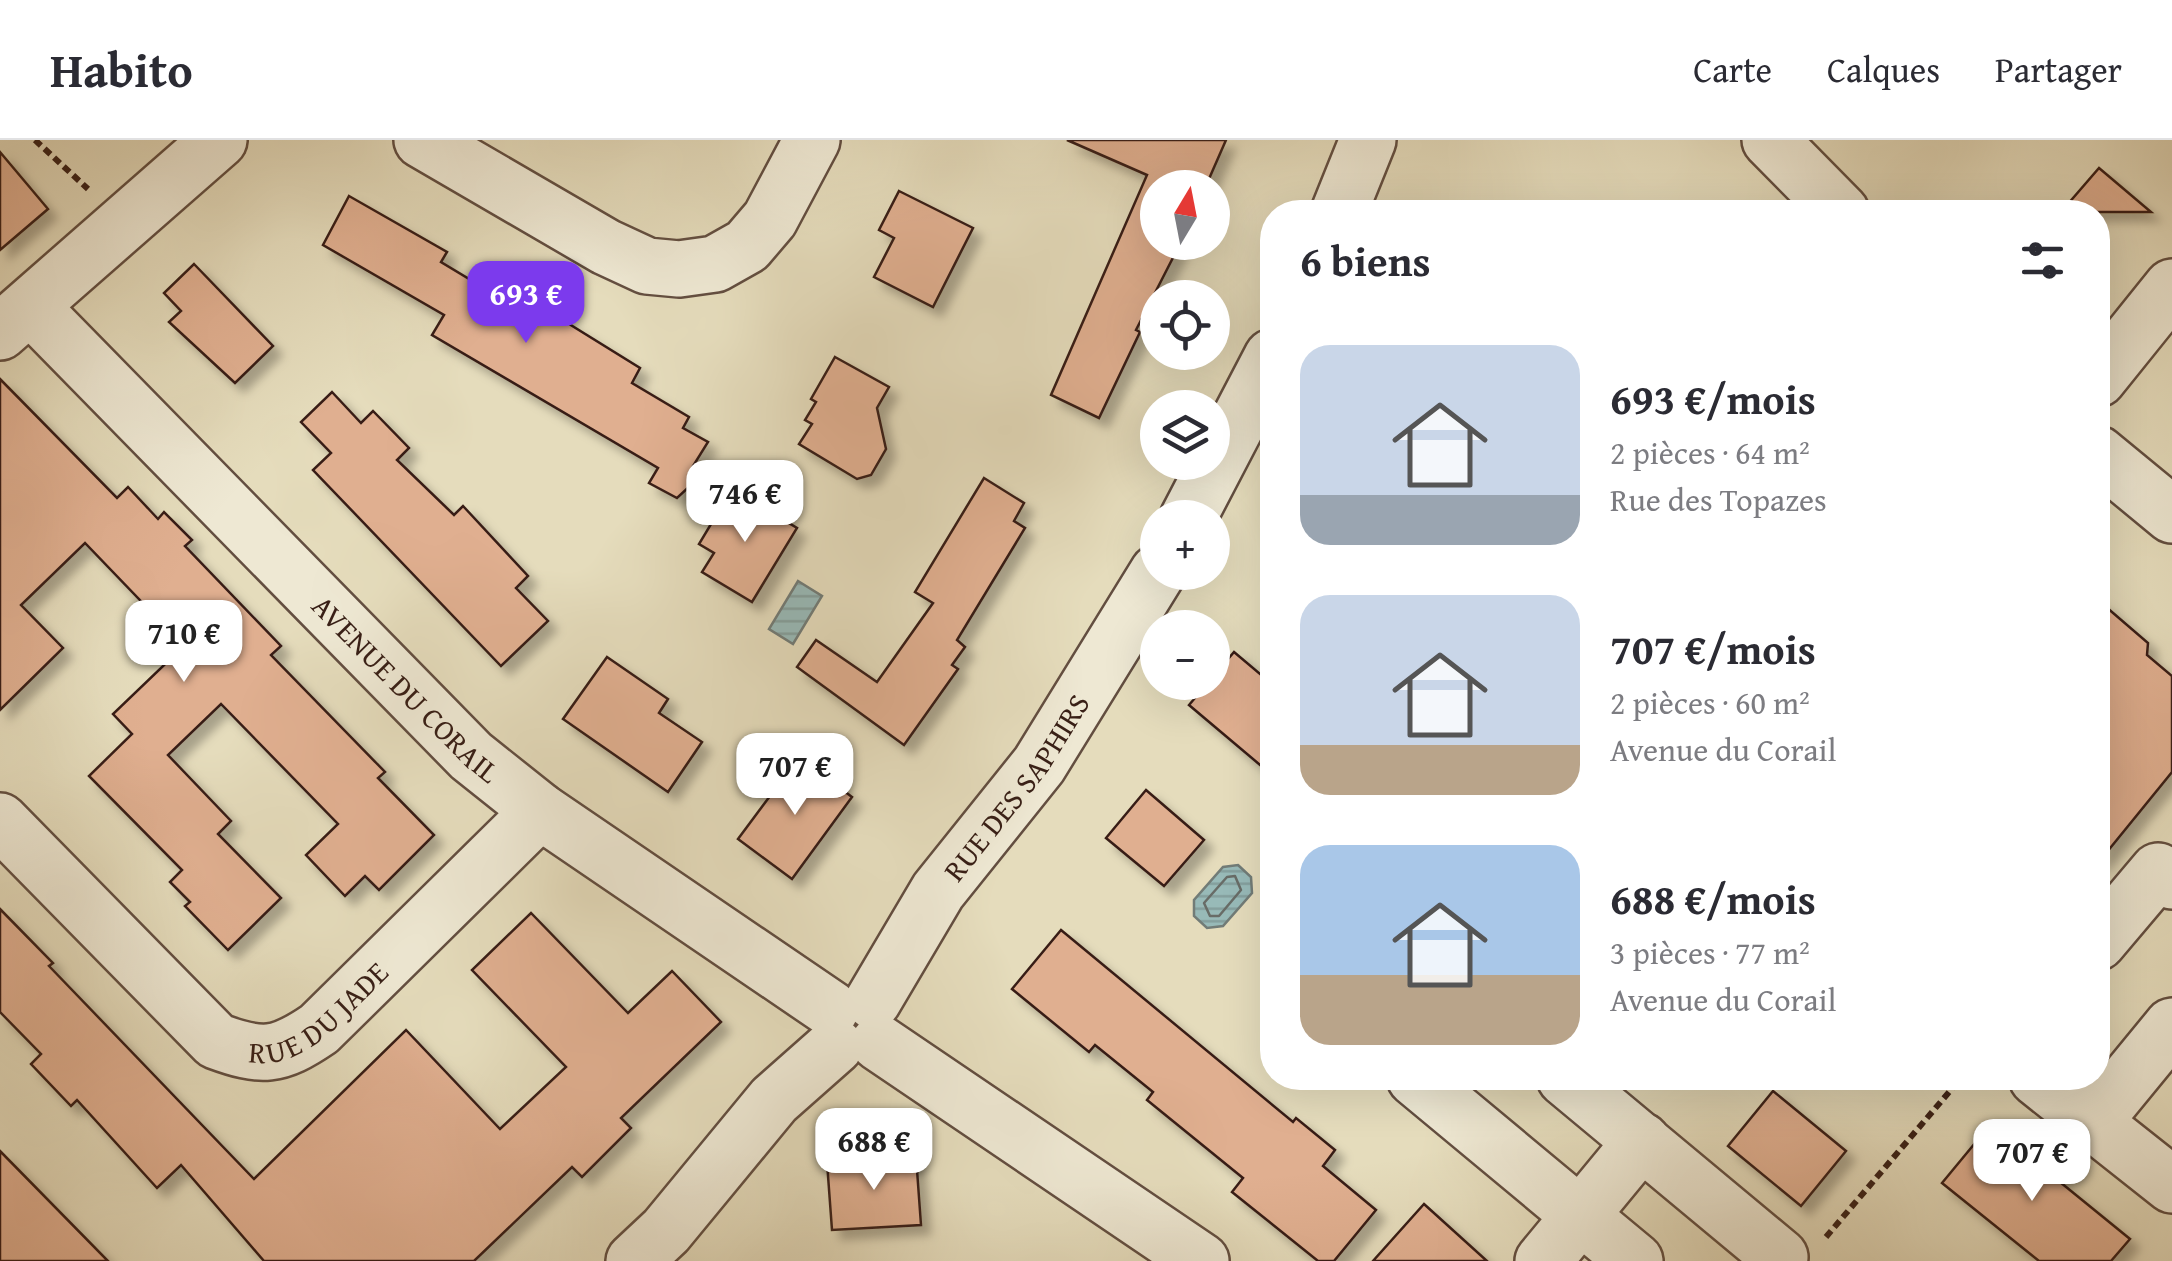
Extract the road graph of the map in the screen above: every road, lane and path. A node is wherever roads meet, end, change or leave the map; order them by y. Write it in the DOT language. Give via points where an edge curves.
graph roads {
  1 [pos="35,140"];
  2 [pos="218,140"];
  3 [pos="422,140"];
  4 [pos="812,140"];
  5 [pos="1368,140"];
  6 [pos="1770,140"];
  7 [pos="1344,200"];
  8 [pos="1829,200"];
  9 [pos="122,220"];
  10 [pos="2172,287"];
  11 [pos="16,319"];
  12 [pos="2110,363"];
  13 [pos="1260,380"];
  14 [pos="2110,464"];
  15 [pos="1197,500"];
  16 [pos="2172,515"];
  17 [pos="1147,590"];
  18 [pos="540,811"];
  19 [pos="0,821"];
  20 [pos="2172,881"];
  21 [pos="2110,928"];
  22 [pos="854,1025"];
  23 [pos="2172,1026"];
  24 [pos="1429,1090"];
  25 [pos="1580,1090"];
  26 [pos="1950,1090"];
  27 [pos="2053,1090"];
  28 [pos="2094,1122"];
  29 [pos="1642,1141"];
  30 [pos="2172,1185"];
  31 [pos="1577,1217"];
  32 [pos="1778,1259"];
  33 [pos="634,1261"];
  34 [pos="1201,1261"];
  35 [pos="1544,1261"];
  36 [pos="1635,1261"];
  1 -- 9 [label="path"];
  2 -- 9 [label="street"];
  3 -- 4 [label="street" via="606,247 648,266 680,268 715,264 747,246 770,220"];
  5 -- 7 [label="street"];
  6 -- 8 [label="street"];
  9 -- 11 [label="street"];
  10 -- 12 [label="street"];
  11 -- 18 [label="street, AVENUE DU CORAIL" via="471,756"];
  13 -- 15 [label="street"];
  14 -- 16 [label="street"];
  17 -- 22 [label="street, RUE DES SAPHIRS" via="1039,765 938,891"];
  18 -- 19 [label="street, RUE DU JADE" via="319,1028 289,1050 253,1054 216,1042"];
  18 -- 22 [label="street, AVENUE DU CORAIL"];
  20 -- 21 [label="street" via="2158,871"];
  22 -- 33 [label="street, RUE DES SAPHIRS" via="774,1100"];
  22 -- 34 [label="street, AVENUE DU CORAIL"];
  23 -- 28 [label="street"];
  24 -- 31 [label="street"];
  25 -- 29 [label="street"];
  26 -- 32 [label="path" via="1816,1249"];
  27 -- 28 [label="street"];
  28 -- 30 [label="street"];
  29 -- 31 [label="street"];
  29 -- 32 [label="street"];
  31 -- 35 [label="street"];
  31 -- 36 [label="street"];
}
